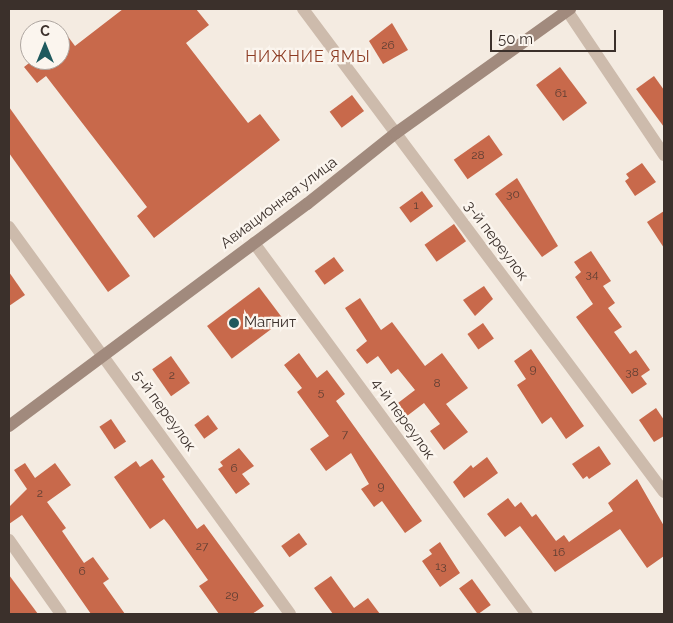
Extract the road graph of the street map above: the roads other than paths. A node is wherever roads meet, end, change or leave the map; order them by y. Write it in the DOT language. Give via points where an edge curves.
graph roads {
  1 [pos="303,9"];
  2 [pos="567,9"];
  3 [pos="396,133"];
  4 [pos="664,155"];
  5 [pos="9,228"];
  6 [pos="254,243"];
  7 [pos="104,356"];
  8 [pos="9,426"];
  9 [pos="664,492"];
  10 [pos="9,540"];
  11 [pos="61,614"];
  12 [pos="290,614"];
  13 [pos="527,614"];
  1 -- 3 [label="street, 3-й переулок"];
  2 -- 3 [label="main road, Авиационная улица"];
  2 -- 4 [label="street"];
  3 -- 6 [label="main road, Авиационная улица"];
  3 -- 9 [label="street, 3-й переулок"];
  5 -- 7 [label="street, 5-й переулок"];
  6 -- 7 [label="main road, Авиационная улица"];
  6 -- 13 [label="street, 4-й переулок"];
  7 -- 8 [label="main road, Авиационная улица"];
  7 -- 12 [label="street, 5-й переулок"];
  10 -- 11 [label="street"];
}
